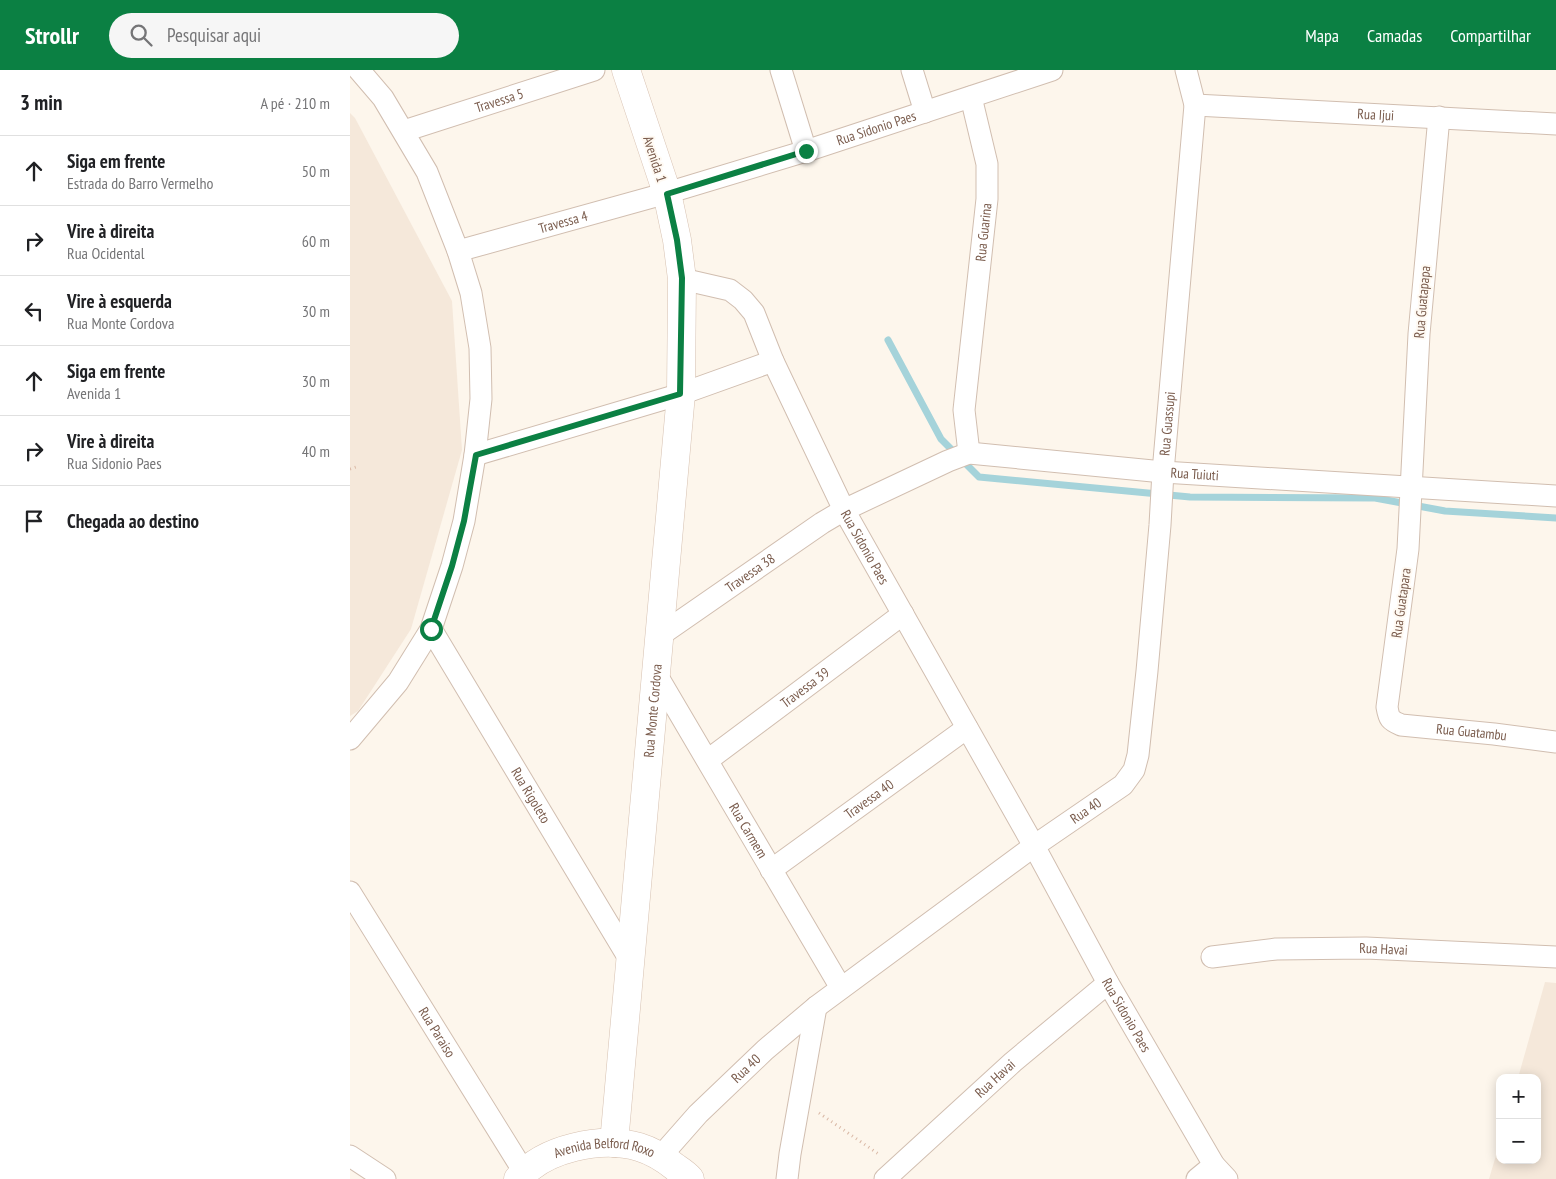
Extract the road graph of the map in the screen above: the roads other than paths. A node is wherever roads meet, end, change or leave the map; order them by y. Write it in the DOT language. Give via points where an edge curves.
graph roads {
  1 [pos="359,70"];
  2 [pos="594,70"];
  3 [pos="626,70"];
  4 [pos="781,70"];
  5 [pos="912,70"];
  6 [pos="1049,70"];
  7 [pos="1186,70"];
  8 [pos="971,97"];
  9 [pos="1195,105"];
  10 [pos="925,112"];
  11 [pos="1439,117"];
  12 [pos="1556,124"];
  13 [pos="404,131"];
  14 [pos="806,151"];
  15 [pos="667,194"];
  16 [pos="458,251"];
  17 [pos="682,278"];
  18 [pos="773,361"];
  19 [pos="680,394"];
  20 [pos="476,455"];
  21 [pos="960,457"];
  22 [pos="1162,481"];
  23 [pos="1556,496"];
  24 [pos="1411,502"];
  25 [pos="844,510"];
  26 [pos="902,614"];
  27 [pos="431,629"];
  28 [pos="658,636"];
  29 [pos="655,672"];
  30 [pos="1389,717"];
  31 [pos="967,728"];
  32 [pos="350,739"];
  33 [pos="1556,742"];
  34 [pos="708,760"];
  35 [pos="1134,770"];
  36 [pos="1034,846"];
  37 [pos="771,870"];
  38 [pos="350,892"];
  39 [pos="1212,957"];
  40 [pos="1556,957"];
  41 [pos="630,960"];
  42 [pos="1108,984"];
  43 [pos="841,988"];
  44 [pos="816,1007"];
  45 [pos="614,1143"];
  46 [pos="350,1156"];
  47 [pos="661,1156"];
  48 [pos="1220,1172"];
  49 [pos="892,1173"];
  50 [pos="521,1176"];
  51 [pos="385,1179"];
  52 [pos="690,1179"];
  53 [pos="787,1179"];
  54 [pos="1197,1179"];
  1 -- 13 [label="street" via="383,98"];
  2 -- 13 [label="street, Travessa 5"];
  3 -- 15 [label="street, Avenida 1"];
  4 -- 14 [label="street"];
  5 -- 10 [label="street"];
  6 -- 8 [label="street"];
  7 -- 9 [label="street, Rua Guassupi"];
  8 -- 10 [label="street, Rua Sidonio Paes"];
  8 -- 21 [label="street, Rua Guarina" via="987,164 988,199"];
  9 -- 11 [label="street, Rua Ijui"];
  9 -- 22 [label="street, Rua Guassupi"];
  10 -- 14 [label="street, Rua Sidonio Paes"];
  11 -- 12 [label="street, Rua Ijui"];
  11 -- 24 [label="street, Rua Guatapapa" via="1419,334"];
  13 -- 16 [label="street" via="427,172"];
  14 -- 15 [label="street, Rua Sidonio Paes"];
  15 -- 16 [label="street, Travessa 4"];
  15 -- 17 [label="street, Avenida 1"];
  16 -- 20 [label="street" via="471,293 480,348 481,399"];
  17 -- 18 [label="street, Rua Sidonio Paes" via="730,290 744,300 754,313"];
  17 -- 19 [label="street, Rua Monte Cordova"];
  18 -- 19 [label="street"];
  18 -- 25 [label="street, Rua Sidonio Paes"];
  19 -- 20 [label="street"];
  19 -- 28 [label="street, Rua Monte Cordova"];
  20 -- 27 [label="street" via="464,521"];
  21 -- 22 [label="street, Rua Tuiuti"];
  21 -- 25 [label="street"];
  22 -- 24 [label="street, Rua Tuiuti"];
  22 -- 35 [label="street, Rua Guassupi" via="1146,681"];
  23 -- 24 [label="street, Rua Tuiuti"];
  24 -- 30 [label="street, Rua Guatapara" via="1408,550 1387,707"];
  25 -- 26 [label="street, Rua Sidonio Paes"];
  25 -- 28 [label="street, Travessa 38"];
  26 -- 31 [label="street, Rua Sidonio Paes"];
  26 -- 34 [label="street, Travessa 39"];
  27 -- 32 [label="street" via="398,682"];
  27 -- 41 [label="street, Rua Rigoleto"];
  28 -- 29 [label="street, Rua Monte Cordova"];
  29 -- 34 [label="street, Rua Carmem"];
  29 -- 41 [label="street, Rua Monte Cordova"];
  30 -- 33 [label="street, Rua Guatambu" via="1401,725"];
  31 -- 36 [label="street, Rua Sidonio Paes"];
  31 -- 37 [label="street, Travessa 40"];
  34 -- 37 [label="street, Rua Carmem"];
  35 -- 36 [label="street, Rua 40" via="1123,785"];
  36 -- 42 [label="street, Rua Sidonio Paes"];
  36 -- 43 [label="street"];
  37 -- 43 [label="street, Rua Carmem"];
  38 -- 50 [label="street, Rua Paraiso"];
  39 -- 40 [label="street, Rua Havai" via="1276,949 1366,948"];
  41 -- 45 [label="street, Rua Monte Cordova"];
  42 -- 48 [label="street, Rua Sidonio Paes"];
  42 -- 49 [label="street, Rua Havai" via="1013,1062"];
  43 -- 44 [label="street, Rua 40"];
  44 -- 47 [label="street, Rua 40" via="698,1114"];
  44 -- 53 [label="street"];
  45 -- 47 [label="street, Avenida Belford Roxo" via="638,1147"];
  45 -- 50 [label="street, Avenida Belford Roxo" via="582,1145 551,1155"];
  46 -- 51 [label="street"];
  47 -- 52 [label="street, Avenida Belford Roxo"];
  48 -- 54 [label="street"];
}
